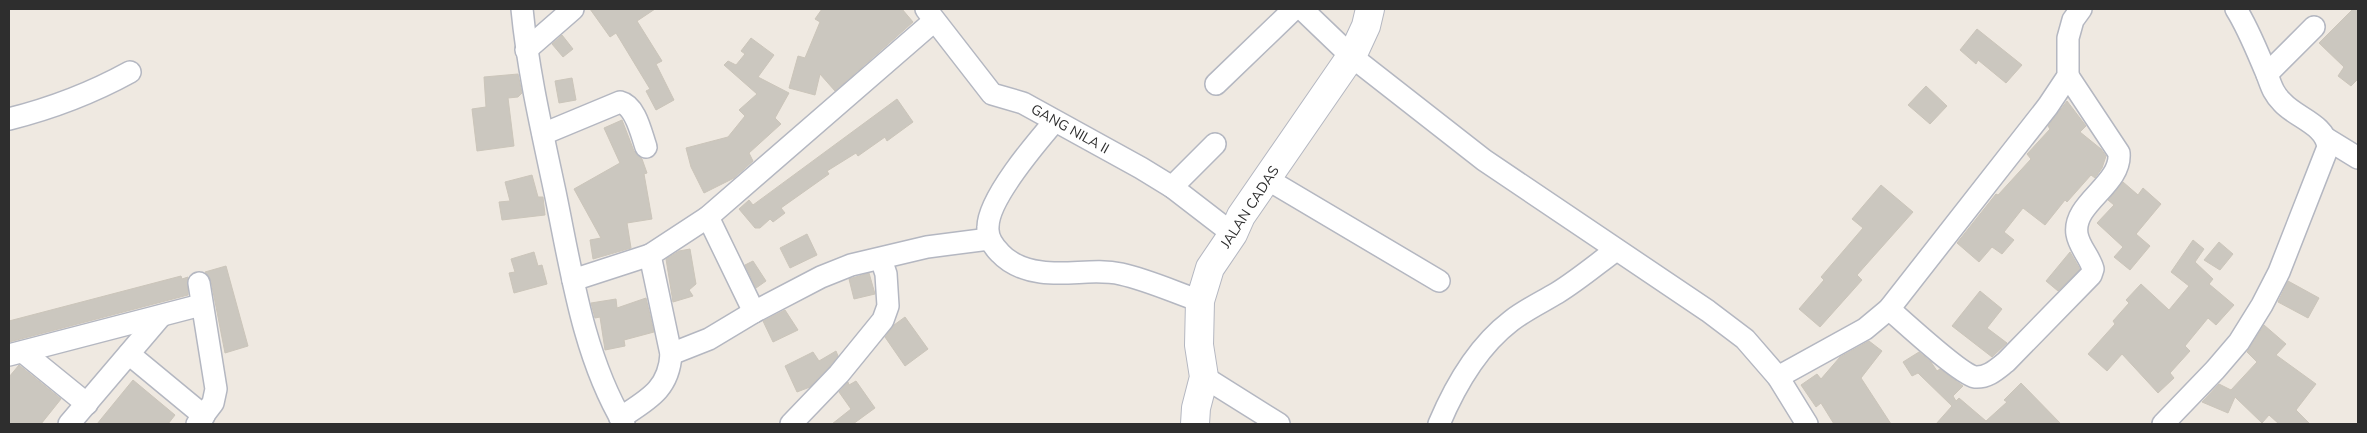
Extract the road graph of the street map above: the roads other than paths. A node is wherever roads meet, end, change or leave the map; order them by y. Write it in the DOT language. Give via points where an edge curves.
graph roads {
  1 [pos="522,9"];
  2 [pos="573,9"];
  3 [pos="1294,9"];
  4 [pos="1302,9"];
  5 [pos="1370,9"];
  6 [pos="2081,9"];
  7 [pos="2236,9"];
  8 [pos="930,15"];
  9 [pos="2314,27"];
  10 [pos="526,50"];
  11 [pos="1351,56"];
  12 [pos="130,72"];
  13 [pos="2267,74"];
  14 [pos="2068,76"];
  15 [pos="1216,84"];
  16 [pos="9,120"];
  17 [pos="1054,122"];
  18 [pos="543,134"];
  19 [pos="2327,139"];
  20 [pos="1215,144"];
  21 [pos="646,147"];
  22 [pos="2358,158"];
  23 [pos="1267,180"];
  24 [pos="1172,186"];
  25 [pos="708,217"];
  26 [pos="1233,234"];
  27 [pos="990,239"];
  28 [pos="1616,250"];
  29 [pos="650,255"];
  30 [pos="881,259"];
  31 [pos="573,280"];
  32 [pos="1439,281"];
  33 [pos="199,283"];
  34 [pos="1200,301"];
  35 [pos="201,305"];
  36 [pos="1889,309"];
  37 [pos="754,312"];
  38 [pos="161,316"];
  39 [pos="16,354"];
  40 [pos="129,354"];
  41 [pos="671,354"];
  42 [pos="1204,377"];
  43 [pos="1778,377"];
  44 [pos="87,404"];
  45 [pos="200,420"];
  46 [pos="622,421"];
  47 [pos="70,424"];
  48 [pos="791,424"];
  49 [pos="1195,424"];
  50 [pos="1279,424"];
  51 [pos="1440,424"];
  52 [pos="1807,424"];
  53 [pos="2163,424"];
  1 -- 10 [label="street"];
  2 -- 10 [label="street"];
  3 -- 15 [label="street"];
  4 -- 11 [label="street"];
  5 -- 11 [label="street, JALAN CADAS" via="1360,42"];
  6 -- 14 [label="street" via="2073,20 2068,38"];
  7 -- 13 [label="street"];
  8 -- 17 [label="street, GANG NILA II" via="992,94 1023,103"];
  8 -- 25 [label="street"];
  9 -- 13 [label="street"];
  10 -- 18 [label="street"];
  11 -- 23 [label="street, JALAN CADAS"];
  11 -- 28 [label="street" via="1484,160"];
  12 -- 16 [label="street" via="93,92"];
  13 -- 19 [label="street" via="2272,91 2283,104"];
  14 -- 36 [label="street"];
  14 -- 36 [label="street" via="2119,153 2118,168 2084,210 2077,227 2082,248 2094,269 2092,275 2006,362 1984,376 1970,375"];
  17 -- 24 [label="street, GANG NILA II"];
  17 -- 27 [label="street" via="1020,162 994,208 988,226"];
  18 -- 21 [label="street" via="620,102 628,107 636,120"];
  18 -- 31 [label="street"];
  19 -- 22 [label="street"];
  19 -- 53 [label="street" via="2326,154 2279,272 2262,305 2239,342"];
  20 -- 24 [label="street"];
  23 -- 26 [label="street, JALAN CADAS" via="1241,216"];
  23 -- 32 [label="street"];
  24 -- 26 [label="street, GANG NILA II"];
  25 -- 29 [label="street"];
  25 -- 37 [label="street"];
  26 -- 34 [label="street, JALAN CADAS" via="1210,268"];
  27 -- 30 [label="street" via="927,247"];
  27 -- 34 [label="street" via="1004,257 1028,269 1120,274"];
  28 -- 43 [label="street" via="1746,339"];
  28 -- 51 [label="street" via="1558,293 1510,321 1472,363 1452,394"];
  29 -- 31 [label="street"];
  29 -- 41 [label="street"];
  30 -- 37 [label="street" via="851,265"];
  30 -- 48 [label="street" via="886,274 888,306 883,320 839,374"];
  31 -- 46 [label="street" via="599,377"];
  33 -- 35 [label="street"];
  34 -- 42 [label="street, JALAN CADAS" via="1199,345"];
  35 -- 38 [label="street"];
  35 -- 45 [label="street" via="216,389 213,404"];
  36 -- 43 [label="street" via="1865,329"];
  37 -- 41 [label="street" via="709,339"];
  38 -- 39 [label="street"];
  38 -- 40 [label="street"];
  39 -- 44 [label="street"];
  40 -- 44 [label="street"];
  40 -- 45 [label="street"];
  41 -- 46 [label="street" via="668,374 662,385"];
  42 -- 49 [label="street, JALAN CADAS"];
  42 -- 50 [label="street"];
  43 -- 52 [label="street"];
  44 -- 47 [label="street"];
}
